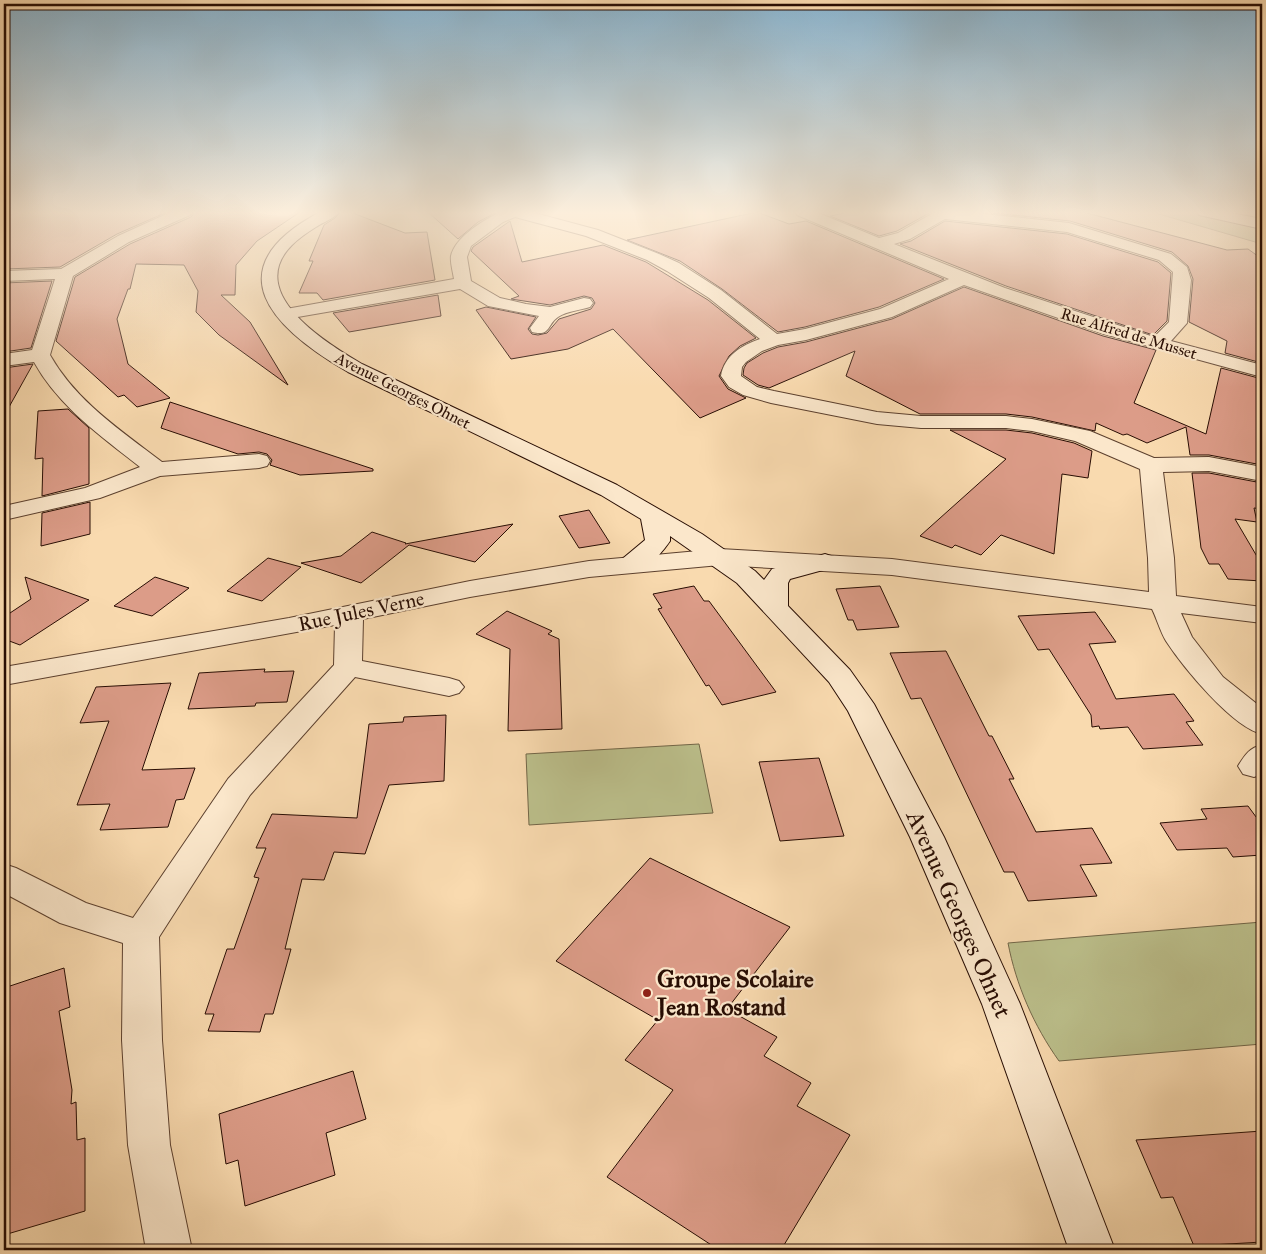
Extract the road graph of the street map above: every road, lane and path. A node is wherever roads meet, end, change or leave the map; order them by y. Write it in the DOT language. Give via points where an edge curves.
graph roads {
  1 [pos="70,271"];
  2 [pos="270,271"];
  3 [pos="461,271"];
  4 [pos="678,271"];
  5 [pos="943,271"];
  6 [pos="1181,271"];
  7 [pos="65,274"];
  8 [pos="4,276"];
  9 [pos="963,279"];
  10 [pos="463,283"];
  11 [pos="584,303"];
  12 [pos="551,313"];
  13 [pos="286,314"];
  14 [pos="538,329"];
  15 [pos="773,340"];
  16 [pos="1159,343"];
  17 [pos="40,355"];
  18 [pos="4,360"];
  19 [pos="1262,371"];
  20 [pos="259,461"];
  21 [pos="1151,465"];
  22 [pos="156,469"];
  23 [pos="1262,474"];
  24 [pos="4,513"];
  25 [pos="651,513"];
  26 [pos="720,557"];
  27 [pos="825,562"];
  28 [pos="630,565"];
  29 [pos="1163,602"];
  30 [pos="775,606"];
  31 [pos="349,614"];
  32 [pos="1262,615"];
  33 [pos="348,667"];
  34 [pos="4,676"];
  35 [pos="449,687"];
  36 [pos="1262,724"];
  37 [pos="4,877"];
  38 [pos="141,935"];
  39 [pos="169,1250"];
  40 [pos="1092,1250"];
  1 -- 7 [label="street"];
  2 -- 13 [label="street, Avenue Georges Ohnet" via="270,285"];
  3 -- 10 [label="street"];
  4 -- 15 [label="street" via="715,294"];
  5 -- 9 [label="street, Rue Alfred de Musset"];
  6 -- 16 [label="street" via="1178,323"];
  7 -- 8 [label="street"];
  7 -- 17 [label="street"];
  9 -- 15 [label="street" via="876,316"];
  9 -- 16 [label="street, Rue Alfred de Musset"];
  10 -- 12 [label="street" via="495,304"];
  10 -- 13 [label="street"];
  11 -- 12 [label="street"];
  12 -- 14 [label="street"];
  13 -- 25 [label="street, Avenue Georges Ohnet" via="318,345 355,368"];
  15 -- 21 [label="street" via="755,347 736,362 731,376 736,383 771,397 898,421 1006,422 1052,428 1082,436"];
  16 -- 19 [label="street, Rue Alfred de Musset"];
  17 -- 18 [label="street"];
  17 -- 22 [label="street" via="48,373 86,413"];
  20 -- 22 [label="street"];
  21 -- 23 [label="street" via="1209,464"];
  21 -- 29 [label="street"];
  22 -- 24 [label="street" via="92,493"];
  25 -- 26 [label="street, Avenue Georges Ohnet"];
  25 -- 28 [label="street" via="658,541"];
  26 -- 27 [label="street"];
  26 -- 28 [label="street, Rue Jules Verne"];
  26 -- 30 [label="street, Avenue Georges Ohnet"];
  27 -- 29 [label="street" via="892,567"];
  27 -- 30 [label="street" via="782,574 775,583"];
  28 -- 31 [label="street, Rue Jules Verne" via="470,589"];
  29 -- 32 [label="street"];
  29 -- 36 [label="street" via="1179,639 1198,665"];
  30 -- 40 [label="street, Avenue Georges Ohnet" via="840,676 863,711 927,837 1001,1004"];
  31 -- 33 [label="street"];
  31 -- 34 [label="street, Rue Jules Verne"];
  33 -- 35 [label="street"];
  33 -- 38 [label="street" via="239,787"];
  37 -- 38 [label="street" via="73,914"];
  38 -- 39 [label="street" via="142,1040 149,1145"];
}
